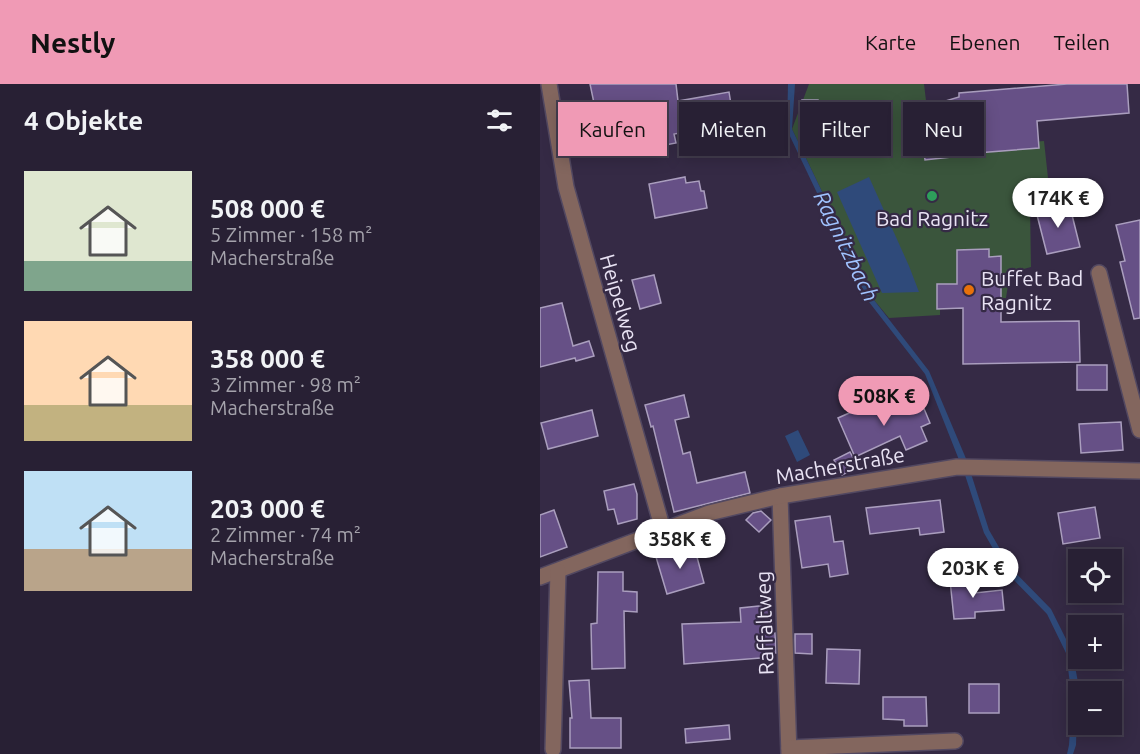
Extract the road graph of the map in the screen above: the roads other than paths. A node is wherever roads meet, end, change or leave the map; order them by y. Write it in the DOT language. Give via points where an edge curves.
graph roads {
  1 [pos="549,84"];
  2 [pos="1099,273"];
  3 [pos="1140,430"];
  4 [pos="1140,471"];
  5 [pos="780,496"];
  6 [pos="663,530"];
  7 [pos="558,570"];
  8 [pos="540,578"];
  9 [pos="955,741"];
  10 [pos="553,749"];
  11 [pos="789,751"];
  1 -- 6 [label="street, Heipelweg" via="566,187"];
  2 -- 3 [label="street"];
  4 -- 5 [label="street, Macherstraße" via="957,467"];
  5 -- 6 [label="street, Macherstraße" via="709,513"];
  5 -- 11 [label="street, Raffaltweg"];
  6 -- 7 [label="street, Macherstraße"];
  7 -- 8 [label="street, Macherstraße"];
  7 -- 10 [label="street"];
  9 -- 11 [label="street, Raffaltweg"];
}
